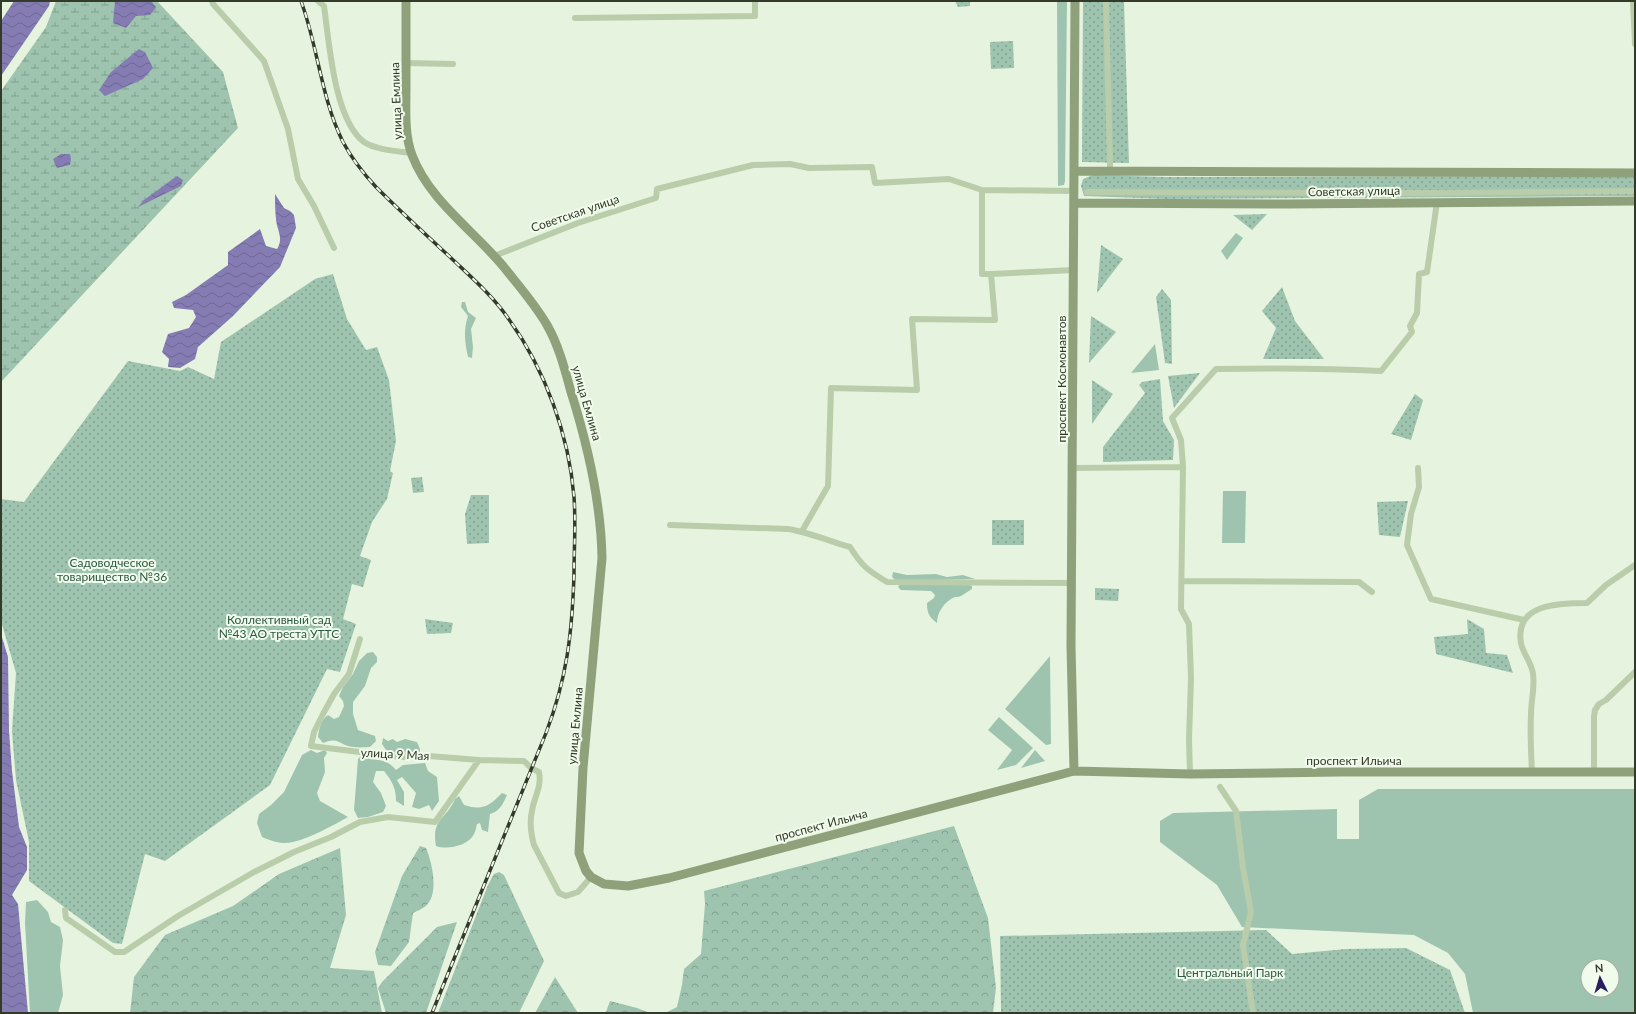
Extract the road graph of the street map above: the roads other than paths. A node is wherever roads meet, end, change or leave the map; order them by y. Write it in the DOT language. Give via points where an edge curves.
graph roads {
  1 [pos="318,1"];
  2 [pos="406,1"];
  3 [pos="755,1"];
  4 [pos="1075,1"];
  5 [pos="1106,1"];
  6 [pos="1633,1"];
  7 [pos="213,3"];
  8 [pos="575,18"];
  9 [pos="1635,44"];
  10 [pos="406,63"];
  11 [pos="453,64"];
  12 [pos="411,153"];
  13 [pos="1110,166"];
  14 [pos="1074,171"];
  15 [pos="1635,173"];
  16 [pos="982,190"];
  17 [pos="1074,191"];
  18 [pos="1635,191"];
  19 [pos="1087,192"];
  20 [pos="1437,202"];
  21 [pos="1635,202"];
  22 [pos="1074,203"];
  23 [pos="334,248"];
  24 [pos="494,256"];
  25 [pos="1074,270"];
  26 [pos="991,274"];
  27 [pos="1183,467"];
  28 [pos="1072,468"];
  29 [pos="1418,468"];
  30 [pos="670,525"];
  31 [pos="802,531"];
  32 [pos="1635,565"];
  33 [pos="1182,581"];
  34 [pos="1072,583"];
  35 [pos="1372,592"];
  36 [pos="1524,620"];
  37 [pos="360,640"];
  38 [pos="1635,672"];
  39 [pos="479,760"];
  40 [pos="1074,771"];
  41 [pos="1532,772"];
  42 [pos="1594,772"];
  43 [pos="1635,772"];
  44 [pos="1190,774"];
  45 [pos="1220,787"];
  46 [pos="591,877"];
  47 [pos="65,910"];
  48 [pos="1253,1013"];
  1 -- 12 [label="street" via="324,6 336,90 352,129 364,142 379,148"];
  2 -- 10 [label="street, улица Емлина"];
  3 -- 8 [label="street" via="755,16"];
  4 -- 14 [label="street, проспект Космонавтов"];
  5 -- 13 [label="street"];
  6 -- 9 [label="street"];
  7 -- 23 [label="street" via="264,62 288,128 298,179"];
  10 -- 11 [label="street"];
  10 -- 12 [label="street, улица Емлина" via="406,117"];
  12 -- 24 [label="street, улица Емлина" via="434,193"];
  14 -- 15 [label="street, Советская улица"];
  14 -- 17 [label="street, проспект Космонавтов"];
  16 -- 17 [label="street"];
  16 -- 24 [label="street, Советская улица" via="949,179 874,183 872,167 809,168 790,164 753,165 657,189 656,198 578,223"];
  16 -- 26 [label="street" via="982,274"];
  17 -- 22 [label="street, проспект Космонавтов"];
  18 -- 19 [label="street"];
  20 -- 21 [label="street, Советская улица"];
  20 -- 22 [label="street, Советская улица"];
  20 -- 27 [label="street" via="1426,272 1419,274 1417,313 1410,326 1412,332 1381,371 1333,368 1216,370 1172,418 1181,440"];
  22 -- 25 [label="street, проспект Космонавтов"];
  24 -- 46 [label="street, улица Емлина" via="538,311 553,337 586,444 597,502 602,558 579,853 581,862"];
  25 -- 26 [label="street"];
  25 -- 28 [label="street, проспект Космонавтов"];
  26 -- 31 [label="street" via="995,320 912,319 917,390 831,388 828,486"];
  27 -- 28 [label="street"];
  27 -- 33 [label="street"];
  28 -- 34 [label="street, проспект Космонавтов"];
  29 -- 36 [label="street" via="1420,487 1411,514 1407,545 1431,599"];
  30 -- 31 [label="street"];
  31 -- 34 [label="street" via="850,546 861,564 887,582"];
  32 -- 36 [label="street" via="1587,602 1540,607"];
  33 -- 35 [label="street" via="1359,582"];
  33 -- 44 [label="street" via="1181,609 1189,624"];
  34 -- 40 [label="street, проспект Космонавтов" via="1071,702"];
  36 -- 41 [label="street" via="1520,632 1521,643 1524,656 1533,673 1530,714"];
  37 -- 39 [label="street, улица 9 Мая" via="349,674 323,714 314,732 311,746 400,757 429,756"];
  38 -- 42 [label="street" via="1595,710"];
  39 -- 46 [label="street, улица 9 Мая" via="524,761 539,772 540,785 530,827 537,852 559,893 566,896 578,892"];
  39 -- 47 [label="street" via="435,822 388,817 360,822 254,872 178,916 124,952 115,952 108,948 66,918"];
  40 -- 44 [label="street, проспект Ильича"];
  40 -- 46 [label="street, проспект Ильича" via="669,878 618,886 604,884"];
  41 -- 42 [label="street, проспект Ильича"];
  41 -- 44 [label="street, проспект Ильича"];
  42 -- 43 [label="street, проспект Ильича"];
  45 -- 48 [label="street" via="1236,812 1250,912 1243,945"];
}
